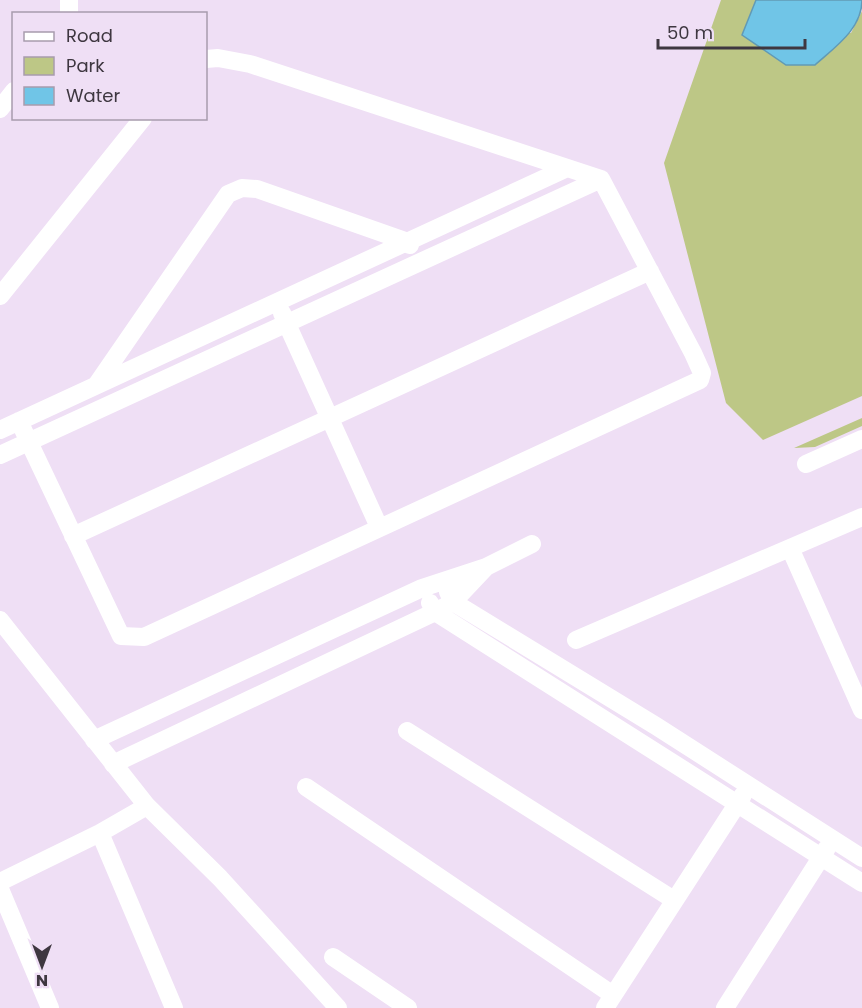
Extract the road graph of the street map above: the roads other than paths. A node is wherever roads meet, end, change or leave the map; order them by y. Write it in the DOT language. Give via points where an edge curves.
graph roads {
  1 [pos="207,59"];
  2 [pos="12,93"];
  3 [pos="0,108"];
  4 [pos="141,120"];
  5 [pos="567,168"];
  6 [pos="602,179"];
  7 [pos="408,242"];
  8 [pos="420,263"];
  9 [pos="650,271"];
  10 [pos="0,296"];
  11 [pos="278,302"];
  12 [pos="286,323"];
  13 [pos="95,386"];
  14 [pos="107,405"];
  15 [pos="330,420"];
  16 [pos="19,421"];
  17 [pos="0,430"];
  18 [pos="862,439"];
  19 [pos="28,442"];
  20 [pos="0,455"];
  21 [pos="806,464"];
  22 [pos="862,517"];
  23 [pos="380,527"];
  24 [pos="74,536"];
  25 [pos="532,543"];
  26 [pos="790,548"];
  27 [pos="486,567"];
  28 [pos="443,581"];
  29 [pos="422,588"];
  30 [pos="453,602"];
  31 [pos="435,612"];
  32 [pos="0,620"];
  33 [pos="576,640"];
  34 [pos="862,710"];
  35 [pos="407,731"];
  36 [pos="94,741"];
  37 [pos="113,764"];
  38 [pos="306,787"];
  39 [pos="750,787"];
  40 [pos="736,803"];
  41 [pos="147,806"];
  42 [pos="100,833"];
  43 [pos="832,839"];
  44 [pos="822,857"];
  45 [pos="862,858"];
  46 [pos="0,882"];
  47 [pos="862,883"];
  48 [pos="0,889"];
  49 [pos="674,900"];
  50 [pos="333,957"];
  51 [pos="609,1001"];
  52 [pos="50,1008"];
  53 [pos="174,1008"];
  54 [pos="338,1008"];
  55 [pos="408,1008"];
  56 [pos="725,1008"];
  1 -- 5 [label="street" via="250,64"];
  2 -- 3 [label="street"];
  4 -- 10 [label="street"];
  5 -- 6 [label="street"];
  5 -- 7 [label="street"];
  6 -- 8 [label="street"];
  6 -- 9 [label="street"];
  7 -- 8 [label="street"];
  7 -- 11 [label="street"];
  7 -- 13 [label="street" via="257,189 242,188 228,194"];
  8 -- 12 [label="street"];
  9 -- 15 [label="street"];
  9 -- 23 [label="street" via="693,353 702,373 700,380"];
  11 -- 12 [label="street"];
  11 -- 13 [label="street"];
  12 -- 14 [label="street"];
  12 -- 15 [label="street"];
  13 -- 14 [label="street"];
  13 -- 16 [label="street"];
  14 -- 19 [label="street"];
  15 -- 23 [label="street"];
  15 -- 24 [label="street"];
  16 -- 17 [label="street"];
  16 -- 19 [label="street"];
  18 -- 21 [label="street"];
  19 -- 20 [label="street"];
  19 -- 24 [label="street"];
  22 -- 26 [label="street"];
  23 -- 24 [label="street" via="144,637 132,638 121,636"];
  25 -- 27 [label="street"];
  26 -- 33 [label="street"];
  26 -- 34 [label="street"];
  27 -- 28 [label="street"];
  27 -- 30 [label="street"];
  28 -- 29 [label="street"];
  28 -- 30 [label="street"];
  29 -- 31 [label="street"];
  29 -- 36 [label="street"];
  30 -- 31 [label="street"];
  30 -- 39 [label="street"];
  31 -- 37 [label="street"];
  31 -- 40 [label="street"];
  32 -- 36 [label="street"];
  35 -- 49 [label="street"];
  36 -- 37 [label="street"];
  37 -- 41 [label="street"];
  38 -- 51 [label="street"];
  39 -- 40 [label="street"];
  39 -- 43 [label="street"];
  40 -- 44 [label="street"];
  40 -- 49 [label="street"];
  41 -- 42 [label="street"];
  41 -- 54 [label="street" via="220,878"];
  42 -- 46 [label="street"];
  42 -- 53 [label="street"];
  43 -- 44 [label="street"];
  43 -- 45 [label="street"];
  44 -- 47 [label="street"];
  44 -- 56 [label="street"];
  48 -- 52 [label="street"];
  49 -- 51 [label="street"];
  50 -- 55 [label="street"];
}
